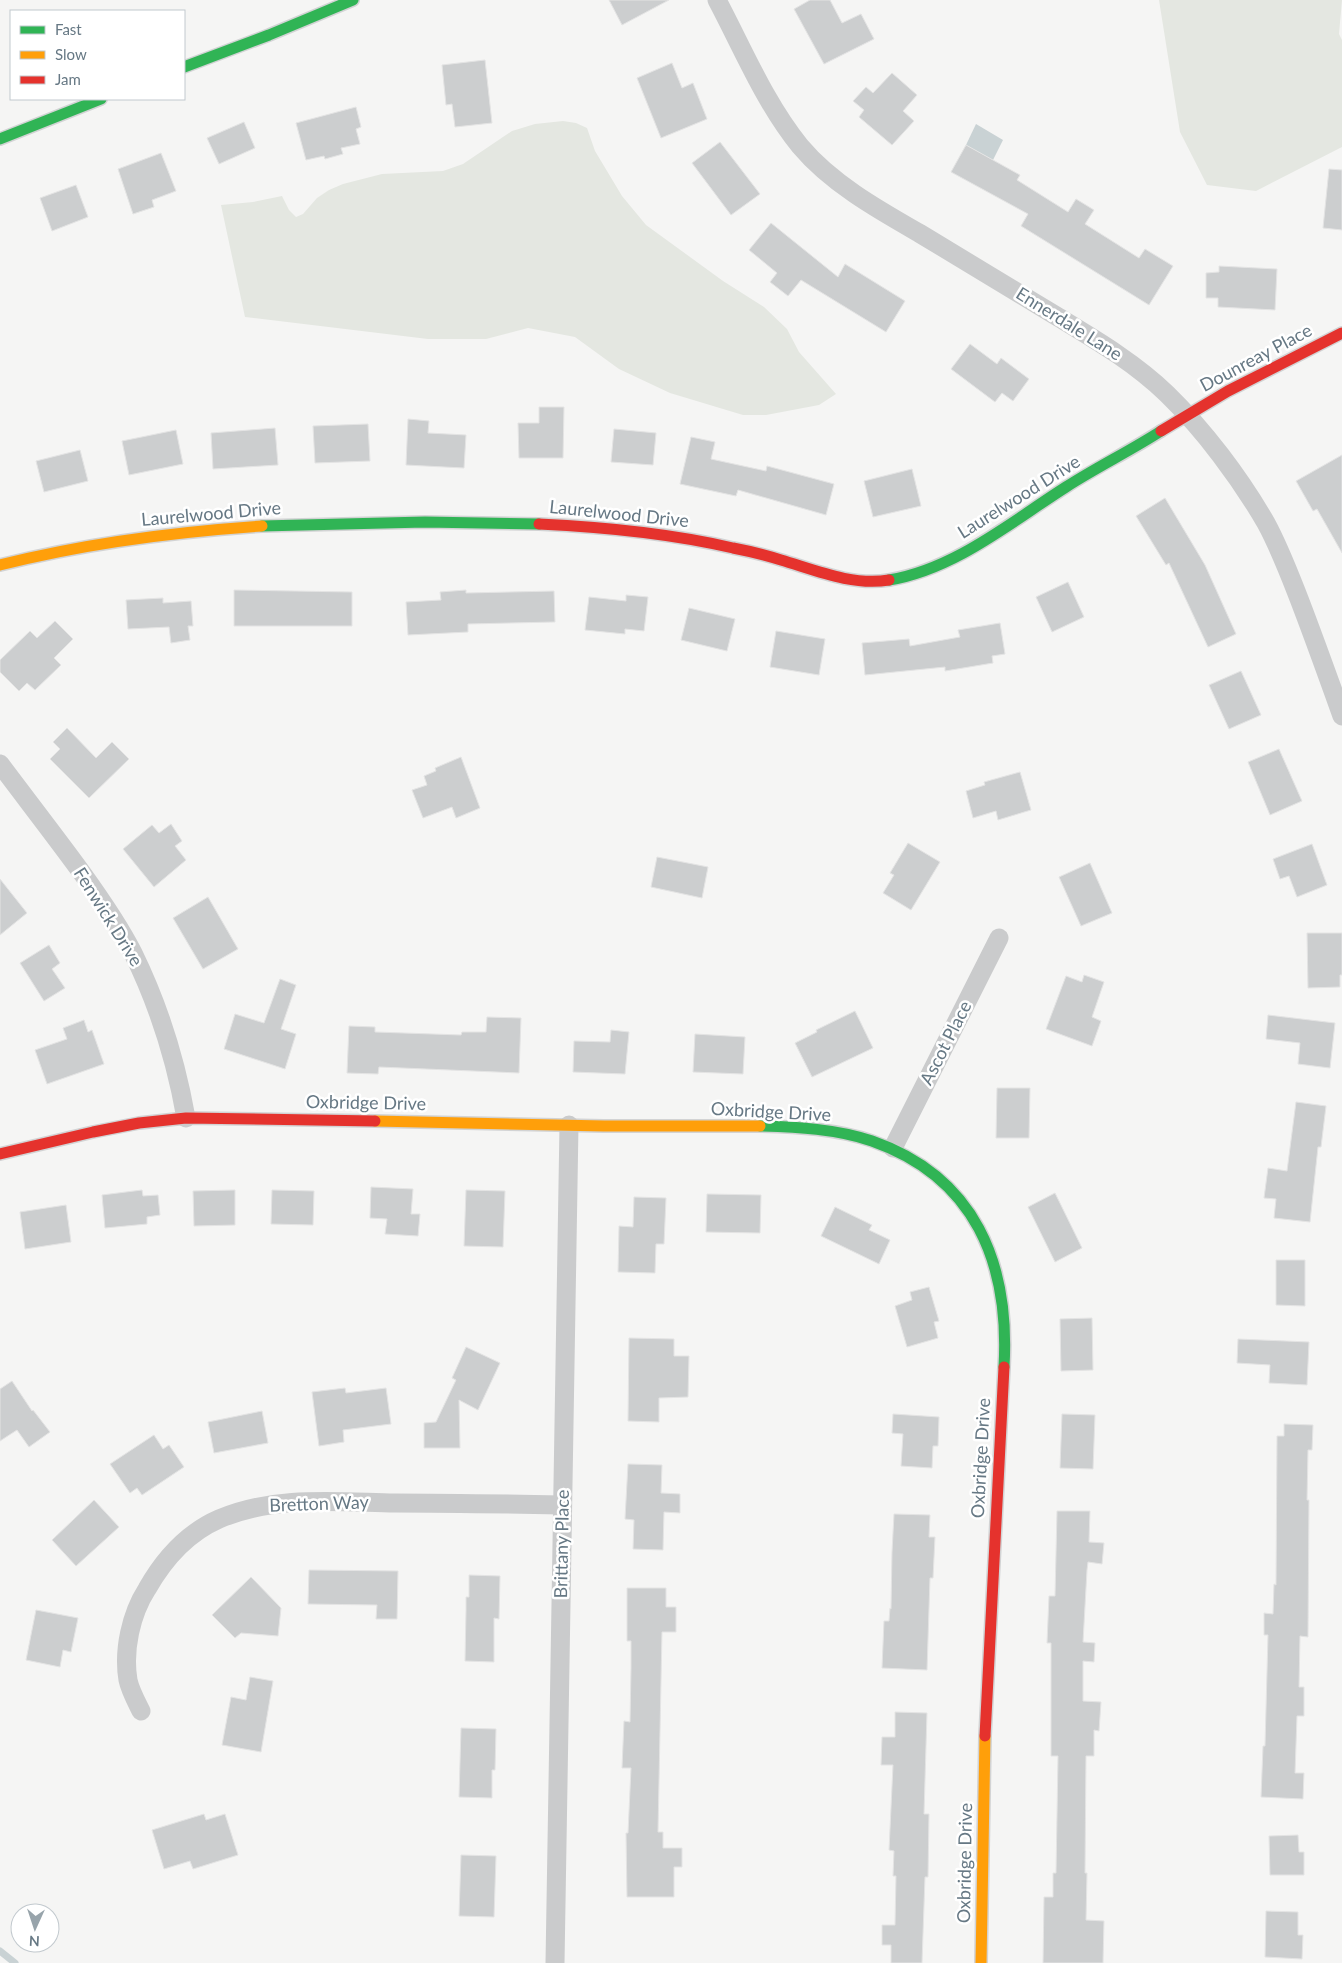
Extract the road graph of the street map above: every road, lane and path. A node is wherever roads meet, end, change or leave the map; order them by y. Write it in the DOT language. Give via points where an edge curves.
graph roads {
  1 [pos="353,0"];
  2 [pos="717,0"];
  3 [pos="185,67"];
  4 [pos="98,100"];
  5 [pos="0,139"];
  6 [pos="1342,333"];
  7 [pos="1187,415"];
  8 [pos="0,565"];
  9 [pos="1342,716"];
  10 [pos="0,764"];
  11 [pos="999,938"];
  12 [pos="186,1118"];
  13 [pos="569,1125"];
  14 [pos="893,1148"];
  15 [pos="0,1154"];
  16 [pos="562,1505"];
  17 [pos="140,1711"];
  18 [pos="555,1963"];
  19 [pos="981,1963"];
  1 -- 3 [label="street"];
  2 -- 7 [label="street, Ennerdale Lane" via="781,120 801,147 836,180 868,204 1117,354 1146,374"];
  4 -- 5 [label="street"];
  6 -- 7 [label="street, Dounreay Place"];
  7 -- 8 [label="street, Laurelwood Drive" via="960,554 902,578 881,581 853,581 828,576 768,556 659,534 557,524 470,522 259,525 113,541"];
  7 -- 9 [label="street, Ennerdale Lane" via="1266,524 1284,561"];
  10 -- 12 [label="street, Fenwick Drive" via="103,903 132,951 167,1040"];
  11 -- 14 [label="street, Ascot Place"];
  12 -- 13 [label="street, Oxbridge Drive"];
  12 -- 15 [label="street, Oxbridge Drive" via="109,1127"];
  13 -- 14 [label="street, Oxbridge Drive" via="815,1128"];
  13 -- 16 [label="street, Brittany Place"];
  14 -- 19 [label="street, Oxbridge Drive" via="941,1178 972,1215 993,1257 1003,1303 1005,1355 984,1704"];
  16 -- 17 [label="street, Bretton Way" via="312,1501 260,1507 218,1520 182,1543 158,1570 140,1599 132,1620 126,1662 128,1681"];
  16 -- 18 [label="street, Brittany Place"];
}
